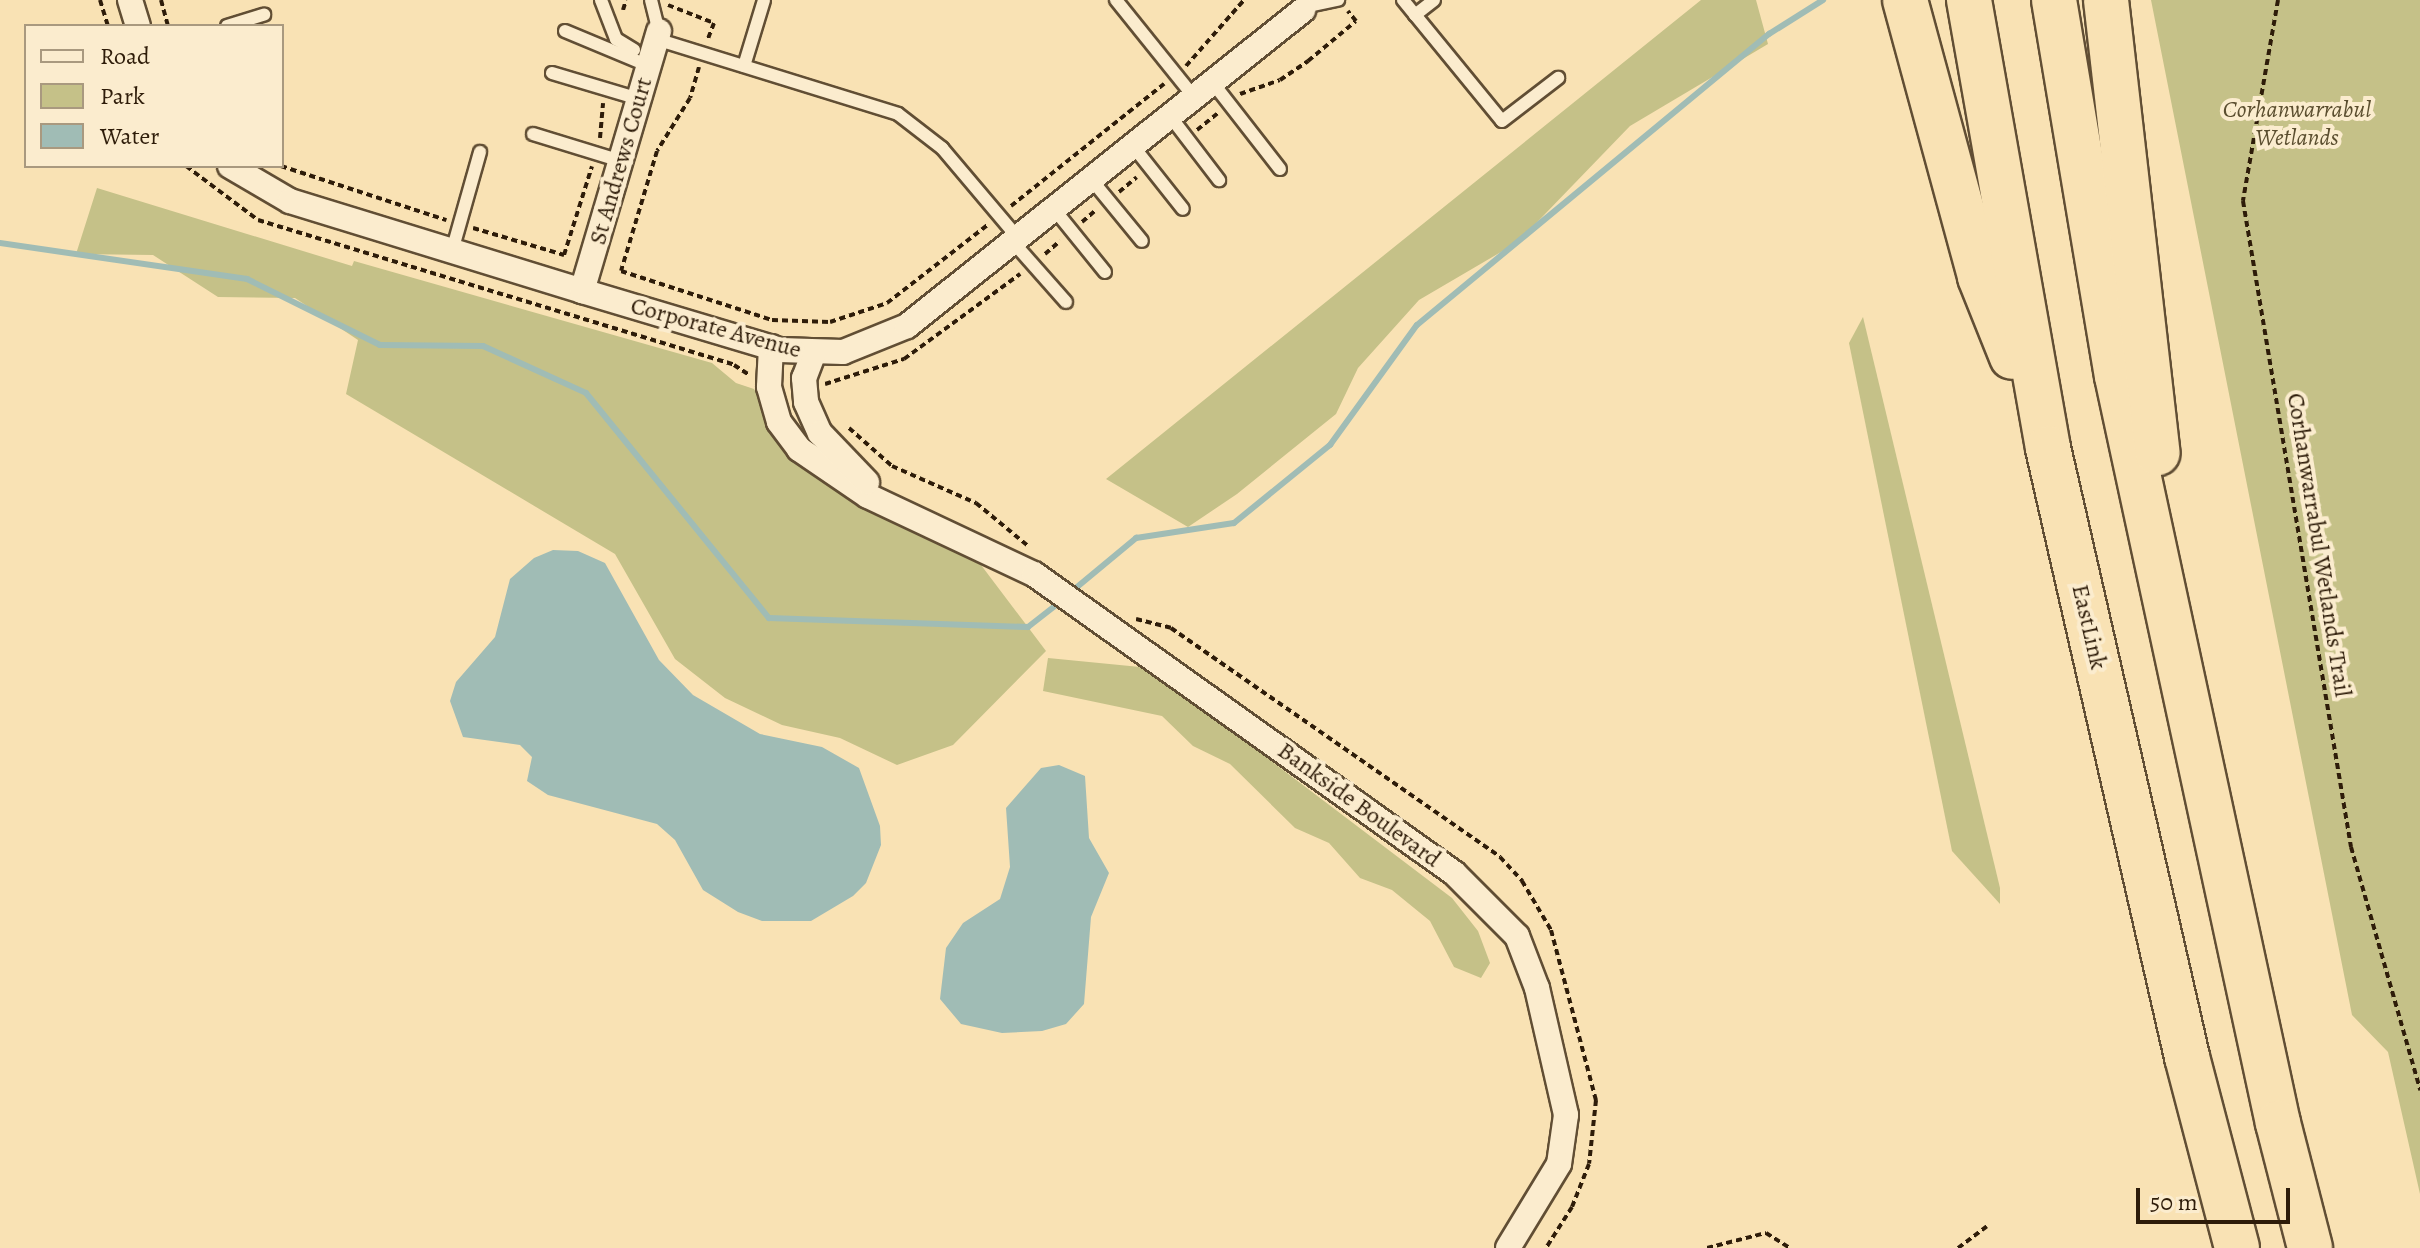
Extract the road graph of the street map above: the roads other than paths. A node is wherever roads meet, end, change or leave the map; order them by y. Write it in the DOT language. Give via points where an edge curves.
graph roads {
  1 [pos="130,0"];
  2 [pos="601,0"];
  3 [pos="653,0"];
  4 [pos="764,0"];
  5 [pos="1116,0"];
  6 [pos="1338,0"];
  7 [pos="1403,0"];
  8 [pos="1434,0"];
  9 [pos="1905,0"];
  10 [pos="1969,0"];
  11 [pos="2054,0"];
  12 [pos="2106,0"];
  13 [pos="1304,5"];
  14 [pos="264,15"];
  15 [pos="1415,15"];
  16 [pos="137,24"];
  17 [pos="234,24"];
  18 [pos="565,31"];
  19 [pos="654,49"];
  20 [pos="744,66"];
  21 [pos="552,73"];
  22 [pos="1558,78"];
  23 [pos="1203,90"];
  24 [pos="639,99"];
  25 [pos="1170,116"];
  26 [pos="533,134"];
  27 [pos="1133,146"];
  28 [pos="480,152"];
  29 [pos="621,161"];
  30 [pos="233,168"];
  31 [pos="1280,169"];
  32 [pos="1091,179"];
  33 [pos="1219,180"];
  34 [pos="1054,209"];
  35 [pos="1183,209"];
  36 [pos="1016,240"];
  37 [pos="1142,241"];
  38 [pos="452,251"];
  39 [pos="1105,272"];
  40 [pos="582,291"];
  41 [pos="1066,302"];
  42 [pos="771,347"];
  43 [pos="813,355"];
  44 [pos="2048,448"];
  45 [pos="906,513"];
  46 [pos="2162,568"];
  47 [pos="1508,1248"];
  48 [pos="2237,1248"];
  49 [pos="2310,1248"];
  1 -- 16 [label="street"];
  2 -- 19 [label="lane" via="616,39"];
  3 -- 19 [label="lane"];
  4 -- 20 [label="lane"];
  5 -- 23 [label="lane" via="1176,74"];
  6 -- 13 [label="lane"];
  7 -- 15 [label="lane"];
  8 -- 15 [label="lane"];
  9 -- 44 [label="highway" via="1980,277"];
  10 -- 44 [label="highway, EastLink"];
  11 -- 46 [label="highway" via="2117,376"];
  12 -- 46 [label="highway" via="2114,107 2156,417"];
  13 -- 23 [label="street, Corporate Avenue"];
  14 -- 17 [label="lane"];
  15 -- 22 [label="lane" via="1502,121"];
  18 -- 19 [label="lane"];
  19 -- 20 [label="lane" via="702,53"];
  19 -- 24 [label="street, St Andrews Court"];
  20 -- 36 [label="lane" via="898,114 942,148"];
  21 -- 24 [label="lane"];
  23 -- 25 [label="street, Corporate Avenue"];
  23 -- 31 [label="lane"];
  24 -- 29 [label="street, St Andrews Court"];
  25 -- 27 [label="street, Corporate Avenue"];
  25 -- 33 [label="lane"];
  26 -- 29 [label="lane"];
  27 -- 32 [label="street, Corporate Avenue"];
  27 -- 35 [label="lane"];
  28 -- 38 [label="lane"];
  29 -- 40 [label="street, St Andrews Court"];
  30 -- 38 [label="street, Corporate Avenue" via="290,201"];
  32 -- 34 [label="street, Corporate Avenue"];
  32 -- 37 [label="lane"];
  34 -- 36 [label="street, Corporate Avenue"];
  34 -- 39 [label="lane"];
  36 -- 41 [label="lane"];
  36 -- 43 [label="street, Corporate Avenue" via="896,332 854,349"];
  38 -- 40 [label="street, Corporate Avenue"];
  40 -- 42 [label="street, Corporate Avenue"];
  42 -- 43 [label="street, Corporate Avenue"];
  42 -- 45 [label="street, Bankside Boulevard" via="769,387 779,422 799,449 868,496"];
  43 -- 45 [label="street, Bankside Boulevard" via="803,387 820,433 850,469"];
  44 -- 48 [label="highway, EastLink" via="2187,1057"];
  45 -- 47 [label="street, Bankside Boulevard" via="1034,574 1114,629 1454,873 1517,936 1537,988 1566,1115 1559,1164"];
  46 -- 49 [label="highway" via="2278,1123"];
}
